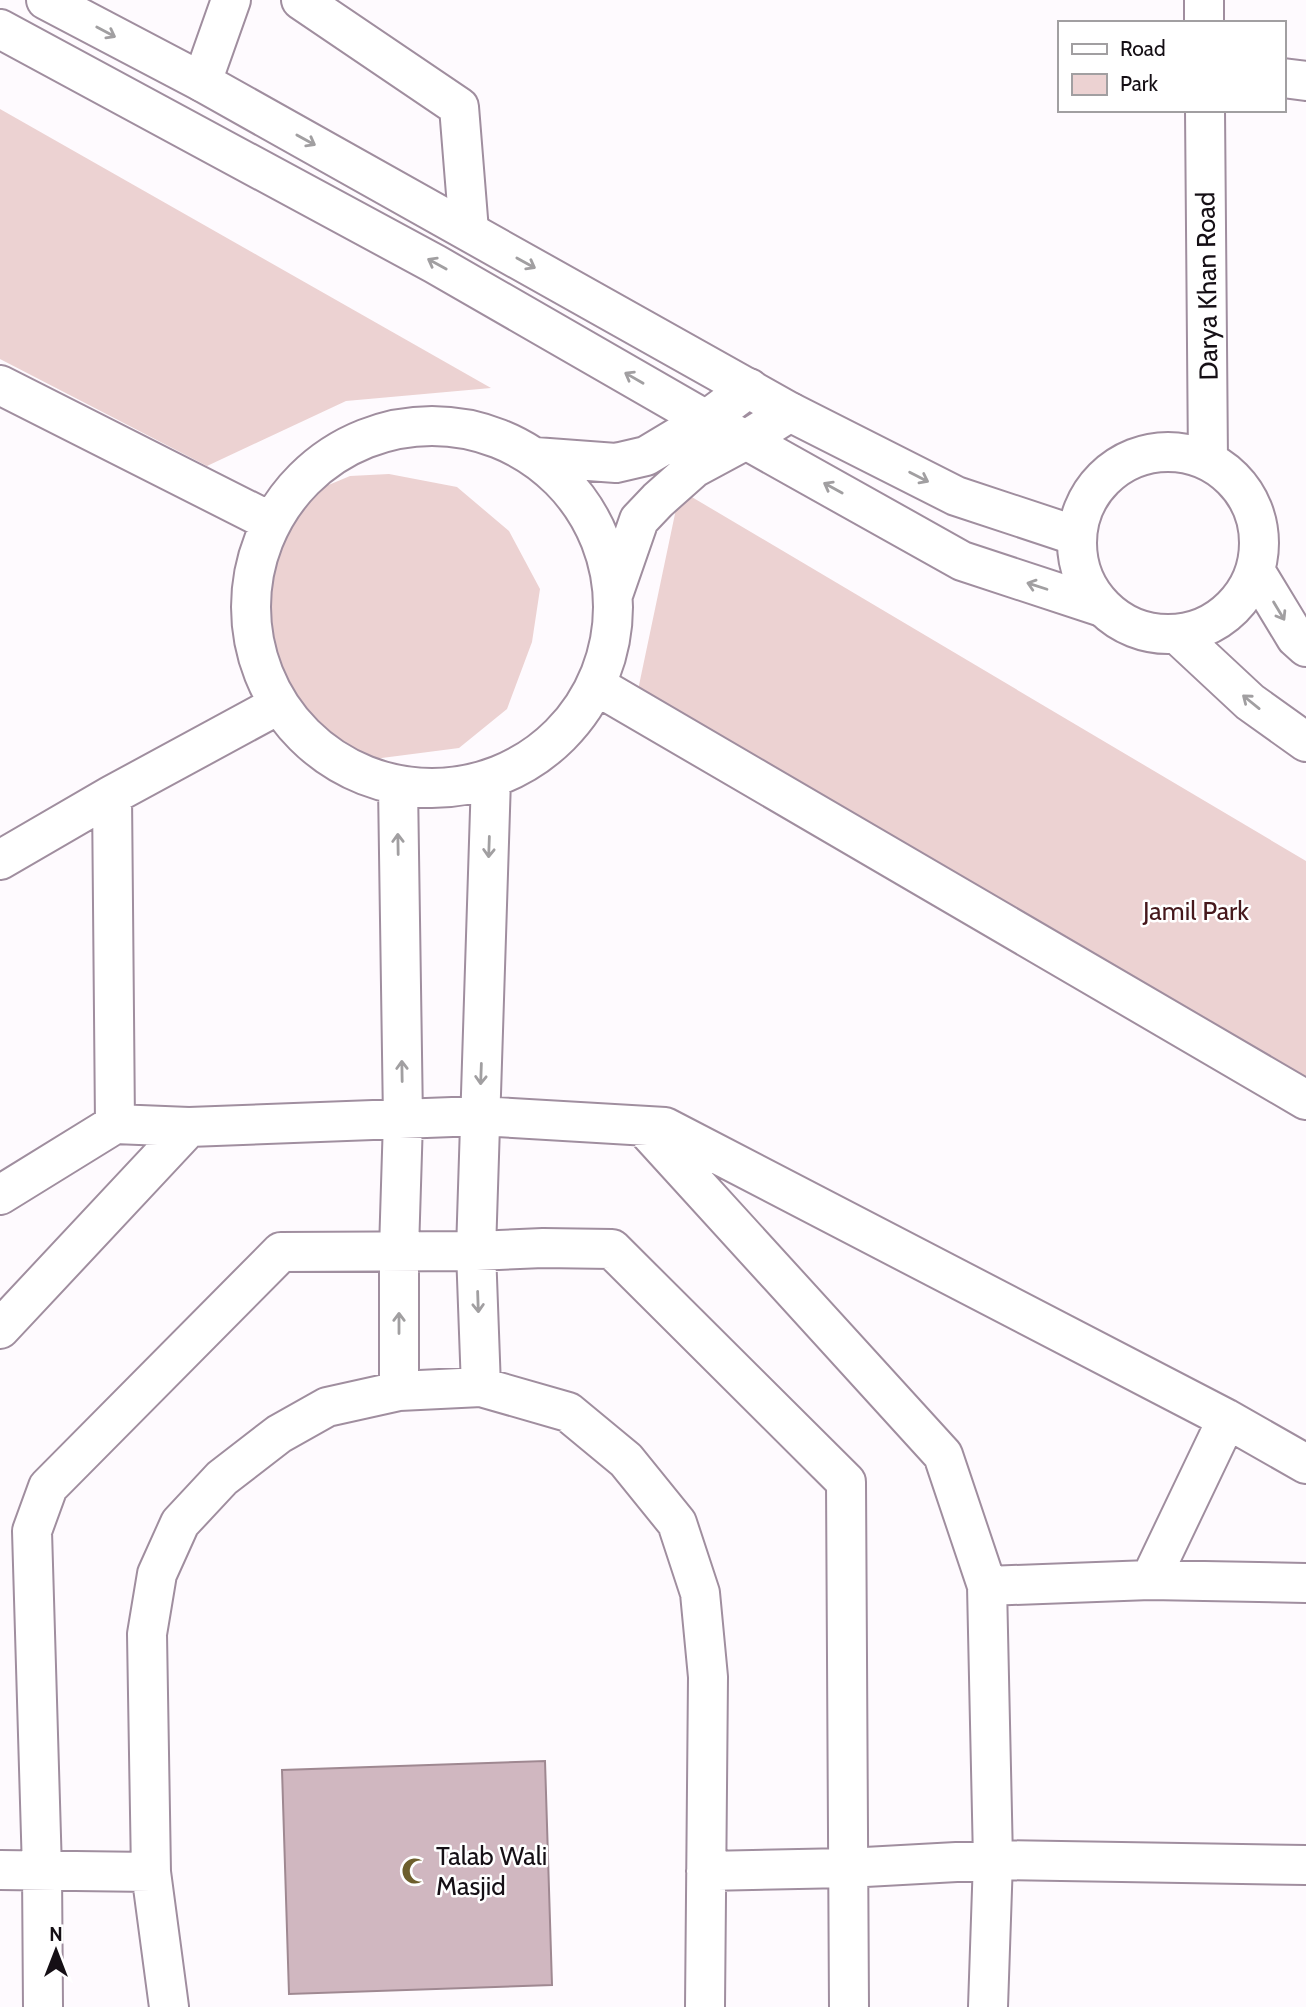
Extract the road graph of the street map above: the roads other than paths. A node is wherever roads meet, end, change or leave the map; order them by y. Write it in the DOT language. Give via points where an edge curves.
graph roads {
  1 [pos="46,0"];
  2 [pos="231,0"];
  3 [pos="301,0"];
  4 [pos="1204,0"];
  5 [pos="1204,21"];
  6 [pos="0,29"];
  7 [pos="1285,78"];
  8 [pos="1306,80"];
  9 [pos="202,82"];
  10 [pos="1205,112"];
  11 [pos="469,231"];
  12 [pos="0,385"];
  13 [pos="749,388"];
  14 [pos="790,412"];
  15 [pos="706,420"];
  16 [pos="746,440"];
  17 [pos="535,457"];
  18 [pos="1208,461"];
  19 [pos="271,522"];
  20 [pos="1077,536"];
  21 [pos="1256,572"];
  22 [pos="614,592"];
  23 [pos="1102,607"];
  24 [pos="1177,634"];
  25 [pos="1306,647"];
  26 [pos="597,686"];
  27 [pos="278,705"];
  28 [pos="1306,742"];
  29 [pos="491,779"];
  30 [pos="398,786"];
  31 [pos="112,795"];
  32 [pos="0,860"];
  33 [pos="1306,1100"];
  34 [pos="479,1116"];
  35 [pos="403,1120"];
  36 [pos="115,1124"];
  37 [pos="644,1126"];
  38 [pos="190,1127"];
  39 [pos="0,1195"];
  40 [pos="399,1250"];
  41 [pos="476,1251"];
  42 [pos="0,1329"];
  43 [pos="481,1387"];
  44 [pos="399,1391"];
  45 [pos="1227,1419"];
  46 [pos="1306,1464"];
  47 [pos="1150,1580"];
  48 [pos="1306,1583"];
  49 [pos="987,1586"];
  50 [pos="993,1860"];
  51 [pos="1306,1866"];
  52 [pos="847,1868"];
  53 [pos="0,1870"];
  54 [pos="42,1870"];
  55 [pos="706,1871"];
  56 [pos="151,1872"];
  57 [pos="43,2007"];
  58 [pos="169,2007"];
  59 [pos="705,2007"];
  60 [pos="849,2007"];
  61 [pos="988,2007"];
  1 -- 9 [label="main road, one-way"];
  2 -- 9 [label="main road"];
  3 -- 11 [label="main road" via="459,107"];
  4 -- 5 [label="main road"];
  15 -- 6 [label="main road, one-way" via="435,264"];
  7 -- 8 [label="main road"];
  9 -- 11 [label="main road, one-way"];
  10 -- 18 [label="main road, Darya Khan Road"];
  11 -- 13 [label="main road, one-way"];
  12 -- 19 [label="main road"];
  13 -- 14 [label="main road"];
  13 -- 15 [label="main road"];
  14 -- 16 [label="main road"];
  14 -- 20 [label="main road, one-way" via="956,496"];
  15 -- 16 [label="main road"];
  15 -- 17 [label="main road" via="646,456 616,463"];
  16 -- 22 [label="main road" via="694,468 639,520"];
  23 -- 16 [label="main road, one-way" via="962,561"];
  17 -- 19 [label="main road" via="489,434 439,425 388,431 341,450 301,481"];
  17 -- 22 [label="main road" via="575,493 602,540"];
  18 -- 20 [label="main road" via="1180,453 1150,453 1122,464 1100,483 1084,507"];
  18 -- 21 [label="main road" via="1230,475 1247,496 1257,520"];
  19 -- 27 [label="main road" via="254,567 250,614 258,662"];
  20 -- 23 [label="main road" via="1078,562"];
  21 -- 24 [label="main road" via="1244,595 1226,614"];
  21 -- 25 [label="main road, one-way"];
  22 -- 26 [label="main road" via="612,640"];
  23 -- 24 [label="main road" via="1124,623 1150,633"];
  28 -- 24 [label="main road, one-way" via="1250,702"];
  26 -- 29 [label="main road" via="570,726 535,758"];
  26 -- 33 [label="main road"];
  27 -- 30 [label="main road" via="310,742 330,756 351,770"];
  27 -- 31 [label="main road"];
  29 -- 30 [label="main road" via="429,789"];
  29 -- 34 [label="main road, one-way"];
  35 -- 30 [label="main road, one-way"];
  31 -- 32 [label="main road"];
  31 -- 36 [label="main road"];
  34 -- 35 [label="main road"];
  34 -- 37 [label="main road"];
  34 -- 41 [label="main road"];
  35 -- 38 [label="main road"];
  35 -- 40 [label="main road"];
  36 -- 38 [label="main road"];
  36 -- 39 [label="main road"];
  37 -- 45 [label="main road" via="665,1127"];
  37 -- 49 [label="main road" via="943,1455"];
  38 -- 42 [label="main road"];
  40 -- 41 [label="main road"];
  44 -- 40 [label="main road, one-way"];
  40 -- 54 [label="main road" via="281,1252 48,1487 32,1531"];
  41 -- 43 [label="main road, one-way"];
  41 -- 52 [label="main road" via="612,1249 846,1482"];
  43 -- 44 [label="main road"];
  43 -- 55 [label="main road" via="568,1412 626,1460 677,1522 700,1593 709,1677"];
  44 -- 56 [label="main road" via="327,1407 279,1434 222,1478 180,1522 157,1574 147,1634"];
  45 -- 46 [label="main road"];
  45 -- 47 [label="main road"];
  47 -- 48 [label="main road"];
  47 -- 49 [label="main road"];
  49 -- 50 [label="main road"];
  50 -- 51 [label="main road"];
  50 -- 52 [label="main road"];
  50 -- 61 [label="main road"];
  52 -- 55 [label="main road"];
  52 -- 60 [label="main road"];
  53 -- 54 [label="main road"];
  54 -- 56 [label="main road"];
  54 -- 57 [label="main road"];
  55 -- 59 [label="main road"];
  56 -- 58 [label="main road"];
}
